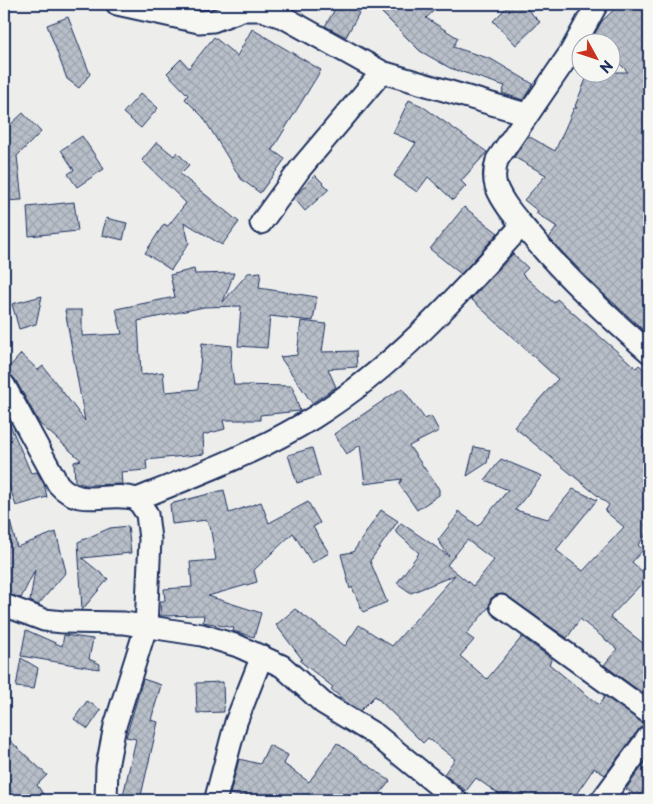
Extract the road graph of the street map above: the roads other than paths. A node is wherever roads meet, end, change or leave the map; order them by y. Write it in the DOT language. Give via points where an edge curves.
graph roads {
  1 [pos="118,4"];
  2 [pos="597,4"];
  3 [pos="382,72"];
  4 [pos="526,114"];
  5 [pos="261,223"];
  6 [pos="522,225"];
  7 [pos="649,352"];
  8 [pos="4,385"];
  9 [pos="137,499"];
  10 [pos="4,605"];
  11 [pos="501,606"];
  12 [pos="146,627"];
  13 [pos="262,656"];
  14 [pos="649,713"];
  15 [pos="649,736"];
  16 [pos="106,800"];
  17 [pos="214,800"];
  18 [pos="456,800"];
  19 [pos="602,800"];
  1 -- 3 [label="street" via="199,22 213,21 242,10 262,10 284,18"];
  2 -- 4 [label="street" via="570,53"];
  3 -- 4 [label="street"];
  3 -- 5 [label="street" via="300,169"];
  4 -- 6 [label="street" via="497,160 494,172 502,197"];
  6 -- 7 [label="street" via="582,292"];
  6 -- 9 [label="street" via="408,346 314,418 239,457"];
  8 -- 9 [label="street" via="66,493 76,498 117,495"];
  9 -- 12 [label="street" via="147,514 150,539"];
  10 -- 12 [label="street" via="44,620"];
  11 -- 14 [label="street"];
  12 -- 13 [label="street" via="202,635"];
  12 -- 16 [label="street" via="115,726 107,767"];
  13 -- 17 [label="street" via="236,722"];
  13 -- 18 [label="street" via="282,666 323,703 388,745"];
  15 -- 19 [label="street"];
}
